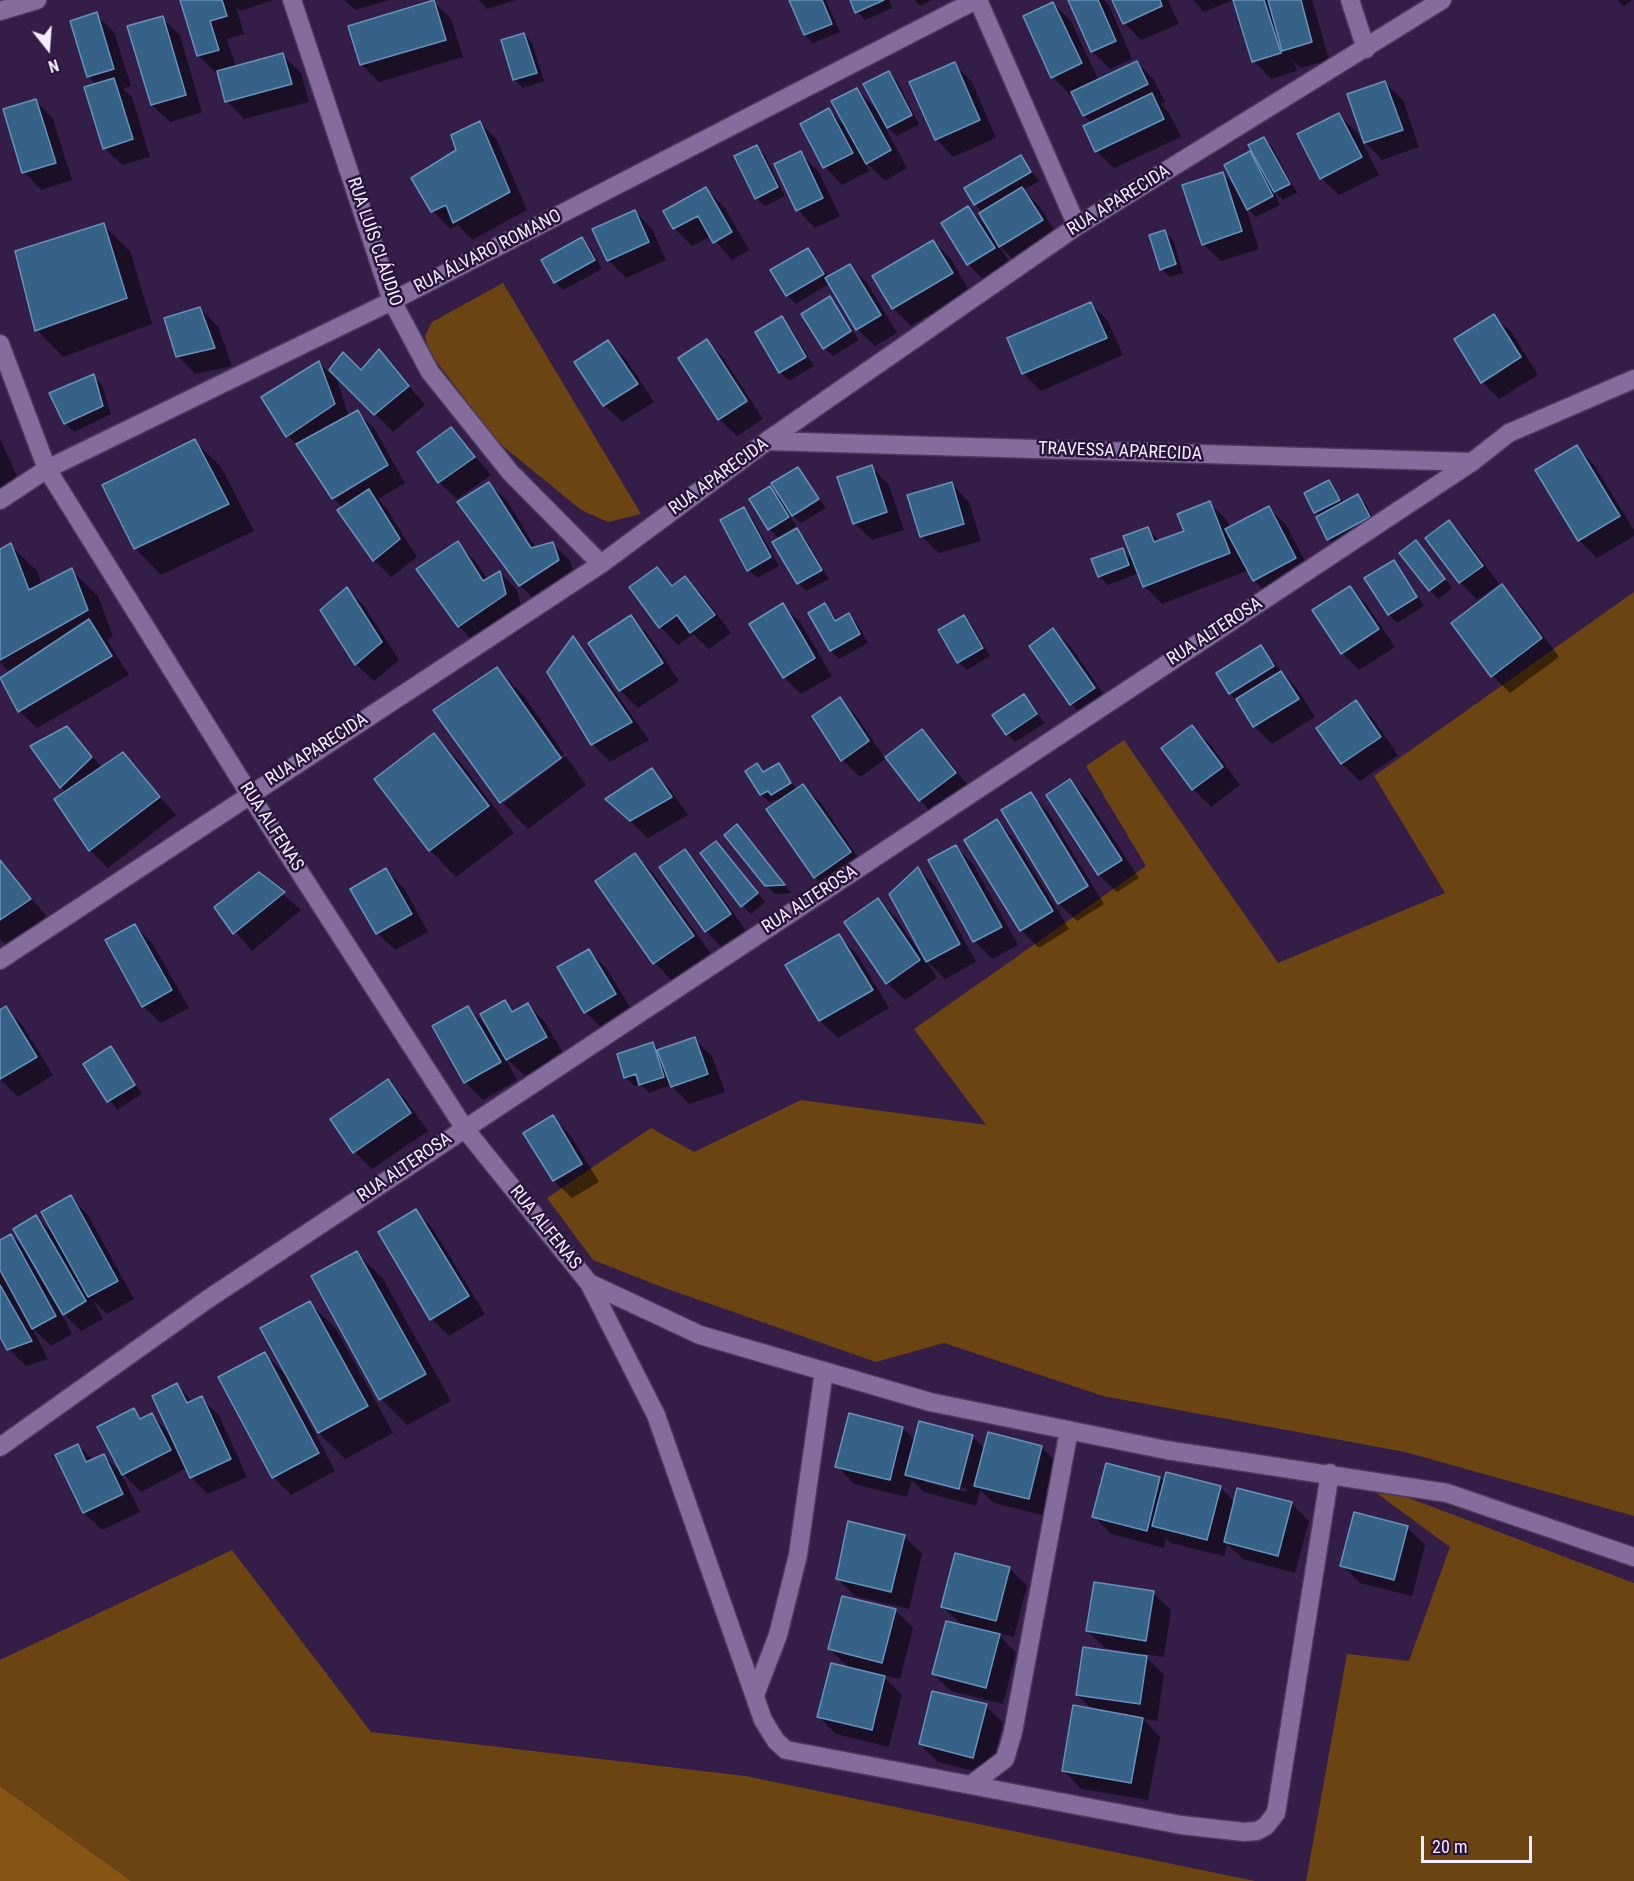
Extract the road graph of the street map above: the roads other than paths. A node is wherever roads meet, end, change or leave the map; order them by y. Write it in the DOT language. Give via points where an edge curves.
graph roads {
  1 [pos="37,0"];
  2 [pos="292,0"];
  3 [pos="977,0"];
  4 [pos="1350,0"];
  5 [pos="1442,0"];
  6 [pos="0,11"];
  7 [pos="1366,49"];
  8 [pos="1077,226"];
  9 [pos="392,301"];
  10 [pos="0,344"];
  11 [pos="1634,379"];
  12 [pos="767,441"];
  13 [pos="1472,462"];
  14 [pos="47,469"];
  15 [pos="0,500"];
  16 [pos="601,564"];
  17 [pos="250,795"];
  18 [pos="0,960"];
  19 [pos="465,1129"];
  20 [pos="589,1283"];
  21 [pos="824,1371"];
  22 [pos="1070,1430"];
  23 [pos="0,1447"];
  24 [pos="1330,1473"];
  25 [pos="1634,1557"];
  26 [pos="755,1695"];
  27 [pos="972,1784"];
  1 -- 6 [label="street"];
  2 -- 9 [label="street, RUA LUÍS CLÁUDIO"];
  3 -- 8 [label="street"];
  3 -- 9 [label="street, RUA ÁLVARO ROMANO"];
  4 -- 7 [label="street"];
  5 -- 7 [label="street, RUA APARECIDA"];
  7 -- 8 [label="street, RUA APARECIDA"];
  8 -- 12 [label="street, RUA APARECIDA"];
  9 -- 14 [label="street, RUA ÁLVARO ROMANO"];
  9 -- 16 [label="street, RUA LUÍS CLÁUDIO" via="430,372 510,472"];
  10 -- 14 [label="street, RUA ALFENAS"];
  11 -- 13 [label="street, RUA ALTEROSA" via="1509,433"];
  12 -- 13 [label="street, TRAVESSA APARECIDA"];
  12 -- 16 [label="street, RUA APARECIDA"];
  13 -- 19 [label="street, RUA ALTEROSA"];
  14 -- 15 [label="street, RUA ÁLVARO ROMANO"];
  14 -- 17 [label="street, RUA ALFENAS"];
  16 -- 17 [label="street, RUA APARECIDA"];
  17 -- 18 [label="street, RUA APARECIDA"];
  17 -- 19 [label="street, RUA ALFENAS"];
  19 -- 20 [label="street, RUA ALFENAS"];
  19 -- 23 [label="street, RUA ALTEROSA" via="208,1299"];
  20 -- 21 [label="street" via="700,1335"];
  20 -- 26 [label="street" via="656,1414"];
  21 -- 22 [label="street" via="930,1401"];
  21 -- 26 [label="street" via="798,1555 778,1635"];
  22 -- 24 [label="street" via="1166,1450"];
  22 -- 27 [label="street" via="1013,1732 1005,1759"];
  24 -- 25 [label="street" via="1447,1493"];
  24 -- 27 [label="street" via="1276,1812 1266,1826 1244,1832 1181,1825"];
  26 -- 27 [label="street" via="764,1720 786,1750"];
}
